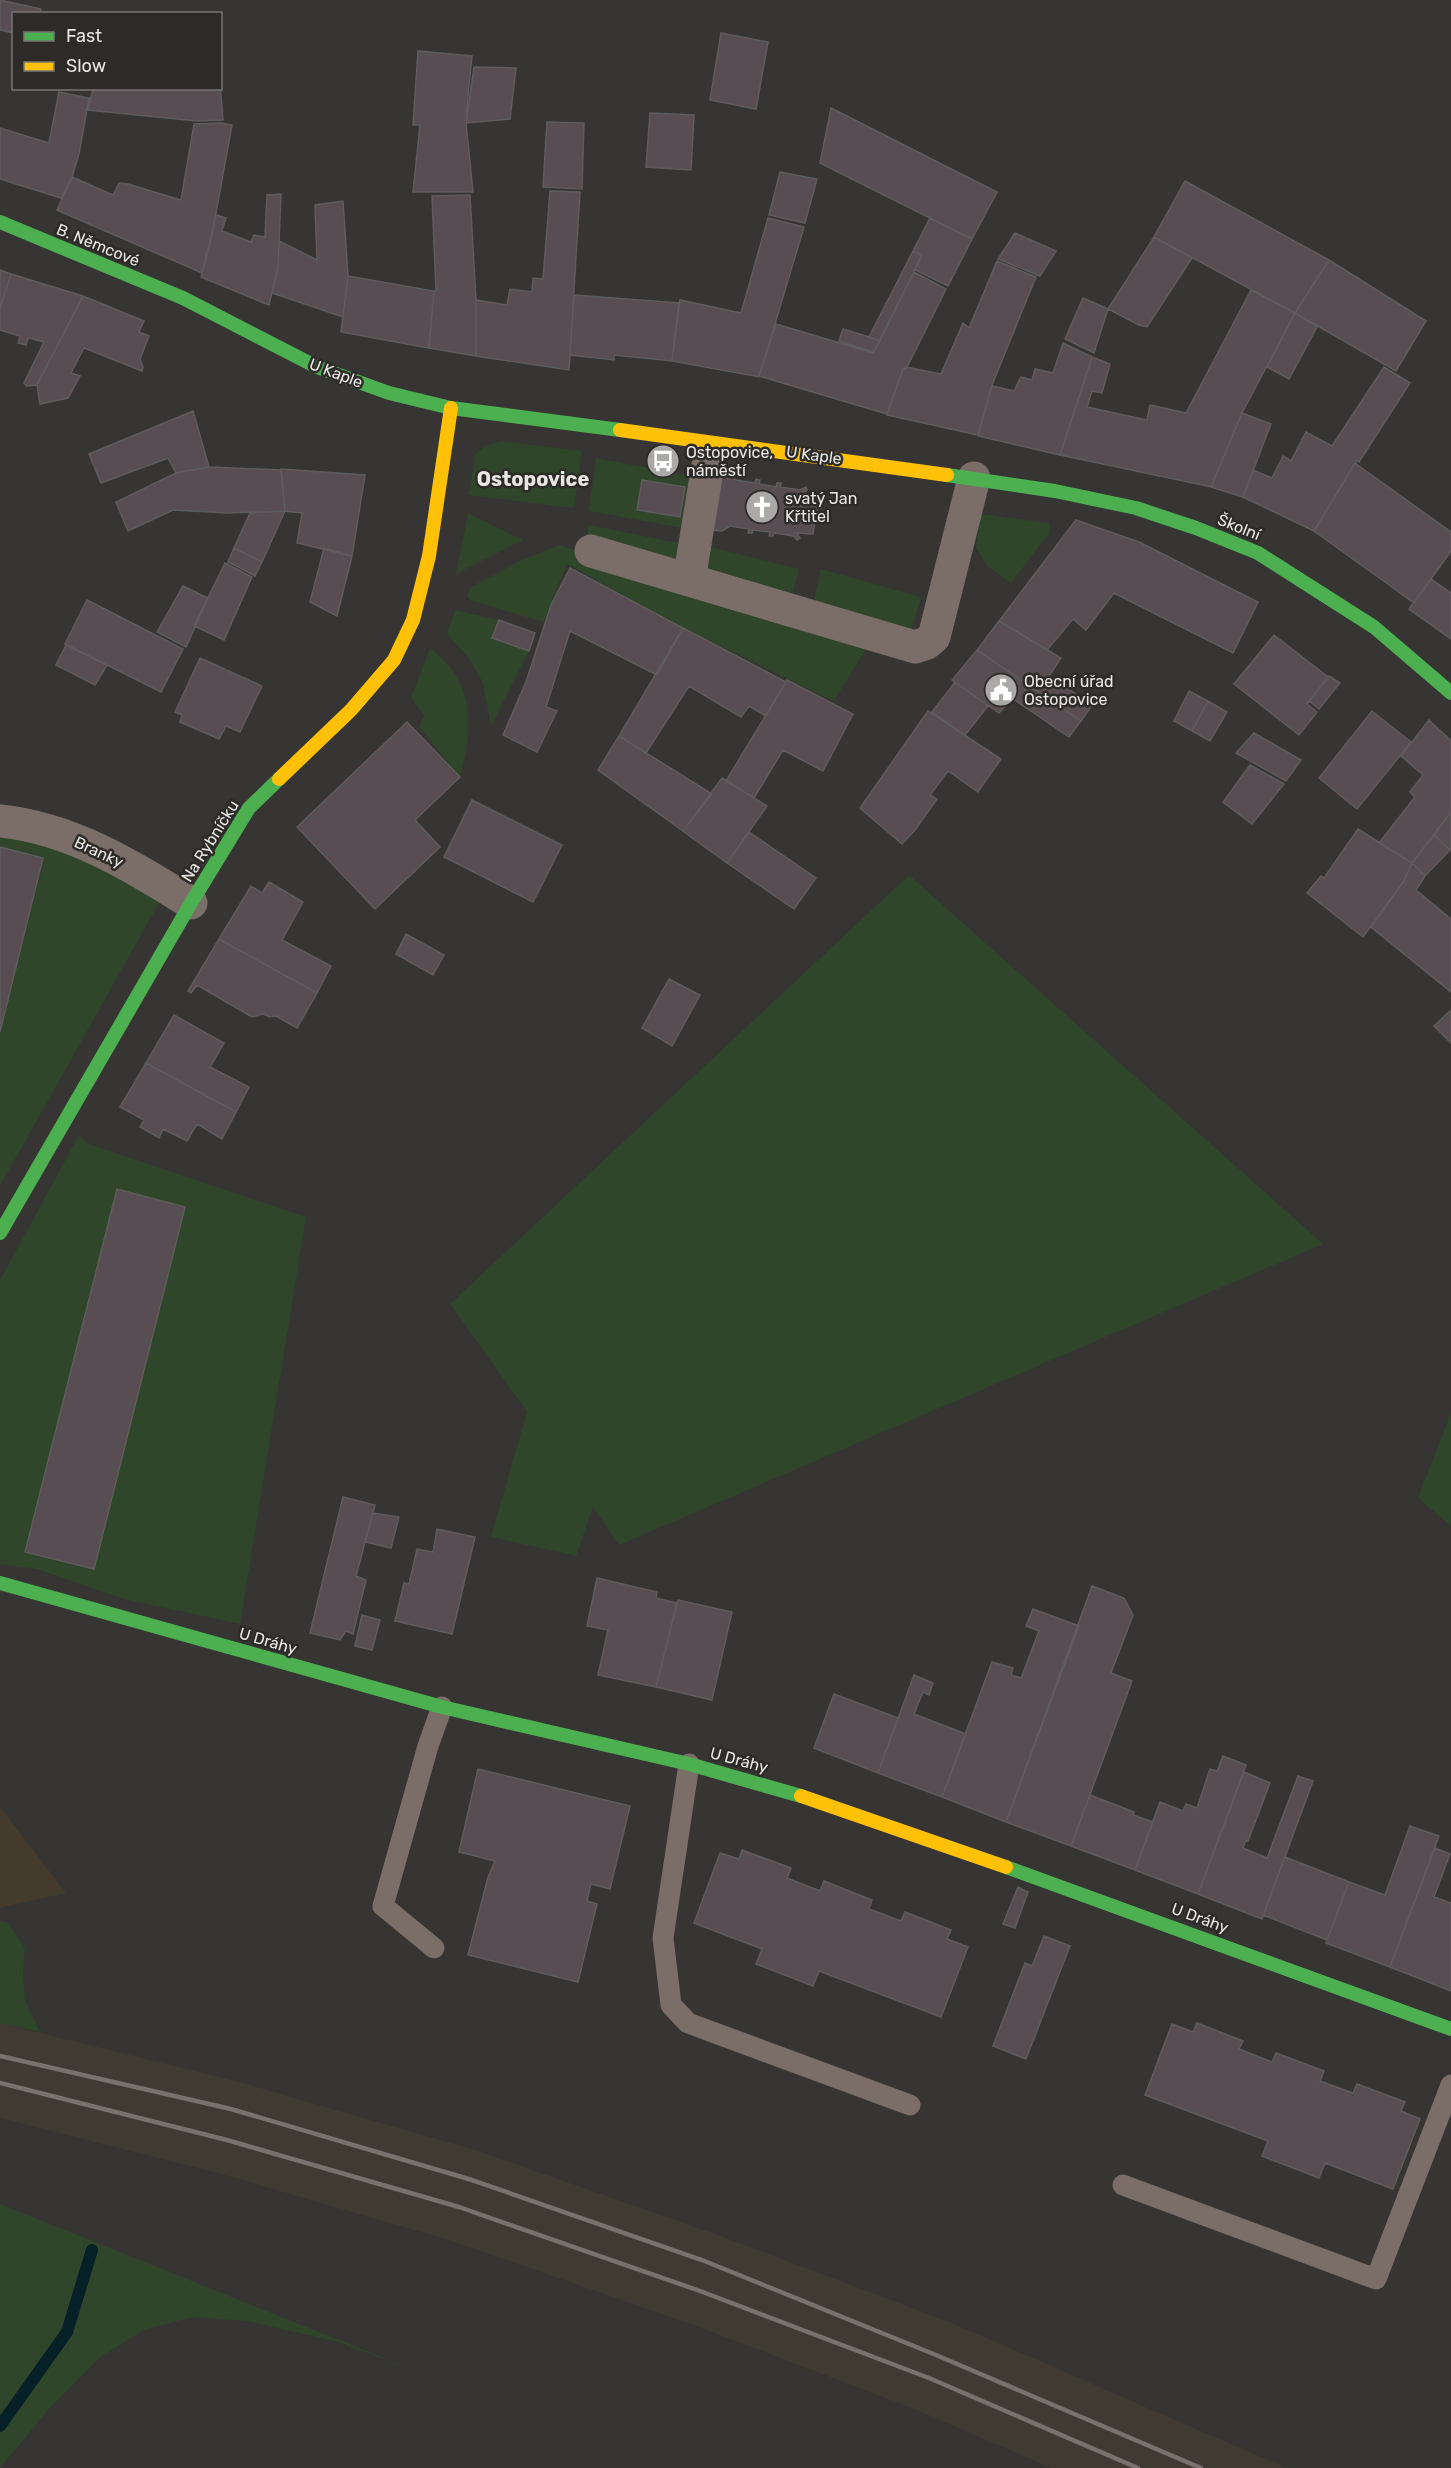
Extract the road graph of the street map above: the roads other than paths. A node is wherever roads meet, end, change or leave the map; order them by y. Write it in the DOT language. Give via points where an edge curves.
graph roads {
  1 [pos="0,222"];
  2 [pos="183,298"];
  3 [pos="451,408"];
  4 [pos="708,465"];
  5 [pos="974,478"];
  6 [pos="591,551"];
  7 [pos="689,580"];
  8 [pos="1451,693"];
  9 [pos="0,821"];
  10 [pos="191,903"];
  11 [pos="0,1233"];
  12 [pos="0,1583"];
  13 [pos="442,1707"];
  14 [pos="688,1764"];
  15 [pos="434,1948"];
  16 [pos="1451,2029"];
  17 [pos="1451,2085"];
  18 [pos="910,2105"];
  19 [pos="1123,2185"];
  1 -- 2 [label="street, B. Němcové"];
  2 -- 3 [label="street, U Kaple" via="317,367 389,393"];
  3 -- 5 [label="street, U Kaple"];
  3 -- 10 [label="street, Na Rybníčku" via="429,556 413,620 394,660 351,710 249,808"];
  4 -- 7 [label="street"];
  5 -- 7 [label="street" via="939,621 934,637 927,643 905,646"];
  5 -- 8 [label="street, Školní" via="1136,508 1258,553 1374,627"];
  6 -- 7 [label="street"];
  9 -- 10 [label="street, Branky" via="26,824 83,843"];
  10 -- 11 [label="street, Na Rybníčku"];
  12 -- 13 [label="street, U Dráhy"];
  13 -- 14 [label="street, U Dráhy"];
  13 -- 15 [label="lane" via="383,1906"];
  14 -- 16 [label="street, U Dráhy" via="777,1788 1104,1901"];
  14 -- 18 [label="lane" via="663,1938 671,2005 688,2023"];
  17 -- 19 [label="lane" via="1376,2279"];
}
